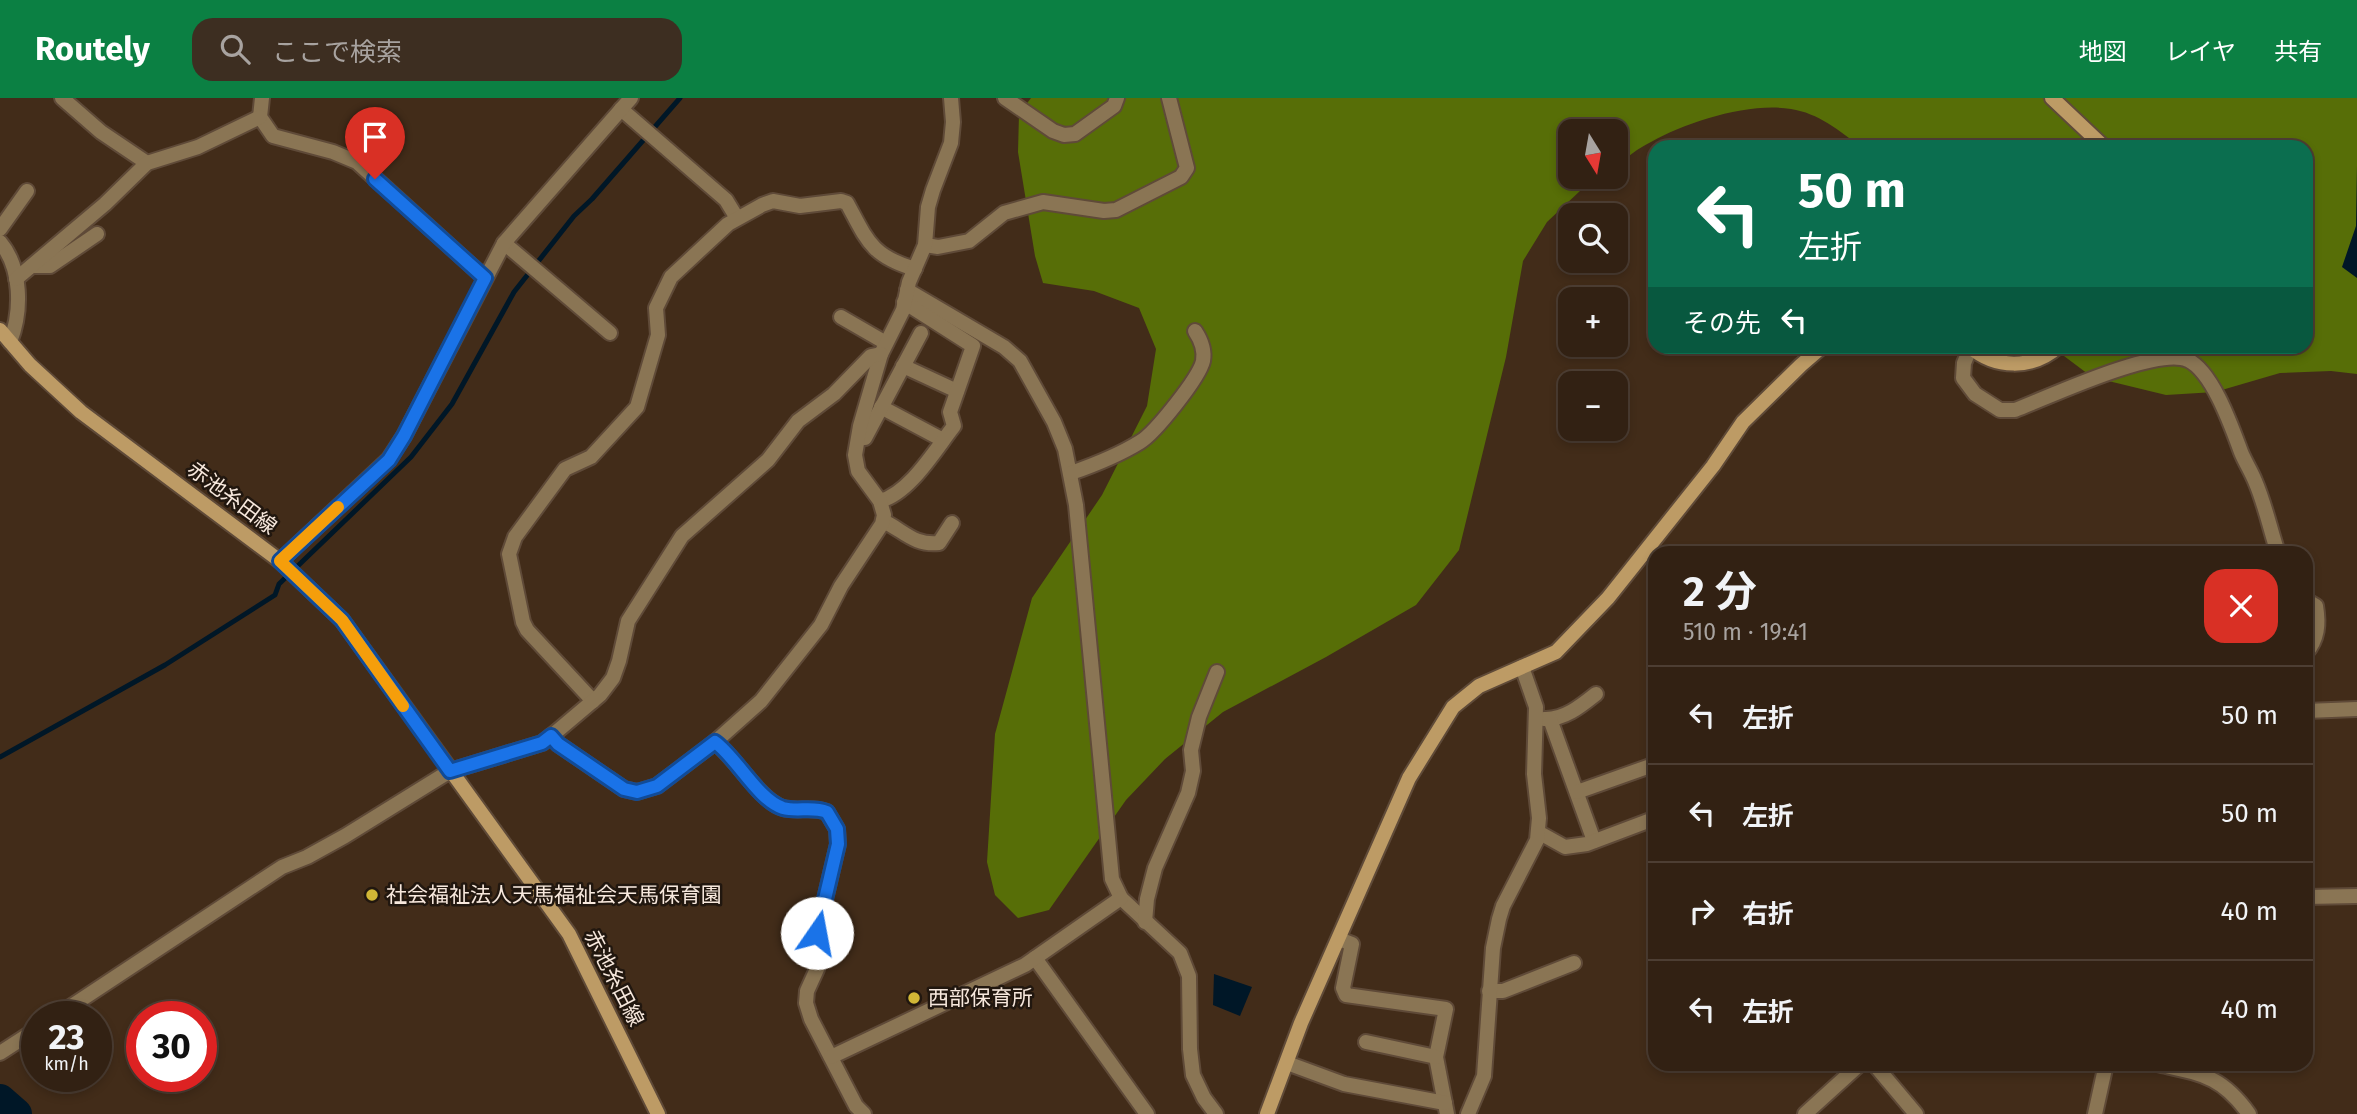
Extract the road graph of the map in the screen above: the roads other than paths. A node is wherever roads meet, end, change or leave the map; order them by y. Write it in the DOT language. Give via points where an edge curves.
graph roads {
  1 [pos="62,98"];
  2 [pos="262,98"];
  3 [pos="631,98"];
  4 [pos="951,98"];
  5 [pos="1005,98"];
  6 [pos="1117,98"];
  7 [pos="1169,98"];
  8 [pos="2052,98"];
  9 [pos="621,109"];
  10 [pos="260,117"];
  11 [pos="2097,140"];
  12 [pos="146,163"];
  13 [pos="27,191"];
  14 [pos="737,218"];
  15 [pos="0,229"];
  16 [pos="97,234"];
  17 [pos="0,242"];
  18 [pos="504,243"];
  19 [pos="925,245"];
  20 [pos="32,266"];
  21 [pos="915,269"];
  22 [pos="16,278"];
  23 [pos="485,278"];
  24 [pos="906,296"];
  25 [pos="841,317"];
  26 [pos="0,330"];
  27 [pos="1195,331"];
  28 [pos="610,333"];
  29 [pos="920,333"];
  30 [pos="10,342"];
  31 [pos="884,348"];
  32 [pos="1814,354"];
  33 [pos="1968,354"];
  34 [pos="1980,354"];
  35 [pos="2046,354"];
  36 [pos="903,366"];
  37 [pos="957,391"];
  38 [pos="881,407"];
  39 [pos="858,438"];
  40 [pos="943,440"];
  41 [pos="1071,473"];
  42 [pos="880,501"];
  43 [pos="883,521"];
  44 [pos="952,523"];
  45 [pos="1649,546"];
  46 [pos="2276,546"];
  47 [pos="1648,548"];
  48 [pos="280,561"];
  49 [pos="2313,604"];
  50 [pos="2313,645"];
  51 [pos="1522,667"];
  52 [pos="1217,672"];
  53 [pos="1596,694"];
  54 [pos="593,701"];
  55 [pos="2357,709"];
  56 [pos="2313,711"];
  57 [pos="1543,719"];
  58 [pos="551,736"];
  59 [pos="715,742"];
  60 [pos="1648,767"];
  61 [pos="450,771"];
  62 [pos="1577,792"];
  63 [pos="1648,821"];
  64 [pos="1538,832"];
  65 [pos="1594,841"];
  66 [pos="2357,896"];
  67 [pos="2313,897"];
  68 [pos="1121,898"];
  69 [pos="1145,922"];
  70 [pos="1339,939"];
  71 [pos="1035,958"];
  72 [pos="1574,963"];
  73 [pos="1489,991"];
  74 [pos="79,1001"];
  75 [pos="21,1039"];
  76 [pos="1367,1042"];
  77 [pos="0,1053"];
  78 [pos="1436,1057"];
  79 [pos="831,1058"];
  80 [pos="1287,1063"];
  81 [pos="1852,1071"];
  82 [pos="1880,1071"];
  83 [pos="2104,1071"];
  84 [pos="2188,1071"];
  85 [pos="1446,1109"];
  86 [pos="658,1114"];
  87 [pos="864,1114"];
  88 [pos="1147,1114"];
  89 [pos="1216,1114"];
  90 [pos="1268,1114"];
  91 [pos="1468,1114"];
  92 [pos="1805,1114"];
  93 [pos="1916,1114"];
  94 [pos="2095,1114"];
  95 [pos="2249,1114"];
  1 -- 12 [label="street"];
  2 -- 10 [label="street"];
  3 -- 9 [label="street"];
  4 -- 19 [label="street" via="951,143 930,198"];
  5 -- 6 [label="street" via="1064,135 1075,134 1114,106"];
  7 -- 19 [label="street" via="1186,168 1181,177 1116,210 1043,202 1004,212 969,241"];
  8 -- 11 [label="street"];
  9 -- 14 [label="street" via="726,200"];
  9 -- 18 [label="street"];
  10 -- 12 [label="street" via="198,147"];
  10 -- 23 [label="street" via="273,136 357,162"];
  12 -- 20 [label="street" via="106,204"];
  13 -- 15 [label="street"];
  14 -- 21 [label="street" via="774,201 800,205 841,201 847,203 872,248"];
  14 -- 54 [label="street" via="671,277 656,308 658,335 637,407 591,457 565,469 515,537 509,554 527,630"];
  16 -- 20 [label="street" via="50,266"];
  17 -- 22 [label="street" via="8,251"];
  18 -- 23 [label="street"];
  18 -- 28 [label="street"];
  19 -- 21 [label="street"];
  20 -- 22 [label="street"];
  21 -- 24 [label="street"];
  22 -- 30 [label="street" via="18,306"];
  23 -- 48 [label="street" via="389,460"];
  24 -- 31 [label="street"];
  24 -- 37 [label="street" via="973,346"];
  24 -- 41 [label="street" via="1004,347 1020,361 1054,422"];
  25 -- 31 [label="street"];
  26 -- 30 [label="street, 赤池糸田線"];
  27 -- 41 [label="street" via="1202,343 1203,361 1156,427 1142,441"];
  29 -- 36 [label="street"];
  30 -- 48 [label="street, 赤池糸田線" via="81,412"];
  31 -- 39 [label="street"];
  31 -- 54 [label="street" via="798,421 768,460 682,536 628,621 612,678"];
  32 -- 45 [label="street" via="1743,422"];
  33 -- 46 [label="street" via="1963,378 1975,394 2000,410 2015,410 2148,361 2188,360 2208,381 2230,423"];
  34 -- 35 [label="street" via="1994,363 2024,364"];
  36 -- 37 [label="street"];
  36 -- 38 [label="street"];
  37 -- 40 [label="street" via="950,412 954,426"];
  38 -- 39 [label="street" via="865,438"];
  38 -- 40 [label="street"];
  39 -- 42 [label="street" via="858,471"];
  40 -- 42 [label="street" via="902,490"];
  41 -- 68 [label="street" via="1112,879"];
  42 -- 43 [label="street"];
  43 -- 44 [label="street" via="914,541 933,544 939,543"];
  43 -- 59 [label="street" via="821,625 761,701"];
  47 -- 51 [label="street" via="1556,652"];
  48 -- 61 [label="street, 赤池糸田線" via="342,620"];
  49 -- 50 [label="street" via="2319,619"];
  51 -- 57 [label="street"];
  51 -- 70 [label="street" via="1479,686 1453,707 1409,778"];
  52 -- 69 [label="street" via="1191,750 1188,793 1155,868"];
  53 -- 57 [label="street" via="1577,709"];
  54 -- 58 [label="street"];
  55 -- 56 [label="street"];
  57 -- 62 [label="street"];
  57 -- 64 [label="street" via="1534,774"];
  58 -- 59 [label="street" via="624,789 637,792 657,786"];
  58 -- 61 [label="street" via="542,743"];
  59 -- 79 [label="street" via="768,799 782,808 815,807 827,812 837,829 838,844 817,933 817,970 806,1003"];
  60 -- 62 [label="street"];
  61 -- 74 [label="street" via="345,836 282,867"];
  61 -- 86 [label="street, 赤池糸田線" via="569,934"];
  62 -- 65 [label="street"];
  63 -- 65 [label="street"];
  64 -- 65 [label="street" via="1565,847"];
  64 -- 73 [label="street" via="1503,906"];
  66 -- 67 [label="street"];
  68 -- 69 [label="street"];
  68 -- 71 [label="street"];
  69 -- 89 [label="street" via="1180,953 1189,976 1193,1075"];
  70 -- 78 [label="street" via="1352,944 1343,988 1346,995 1446,1009"];
  70 -- 80 [label="street"];
  71 -- 79 [label="street"];
  71 -- 88 [label="street"];
  72 -- 73 [label="street" via="1503,991"];
  73 -- 91 [label="street" via="1483,1076"];
  75 -- 77 [label="street"];
  76 -- 78 [label="street"];
  78 -- 85 [label="street"];
  79 -- 87 [label="street"];
  80 -- 85 [label="street" via="1344,1084"];
  80 -- 90 [label="street"];
  81 -- 92 [label="street"];
  82 -- 93 [label="street"];
  83 -- 94 [label="street"];
  84 -- 95 [label="street" via="2219,1082"];
}
